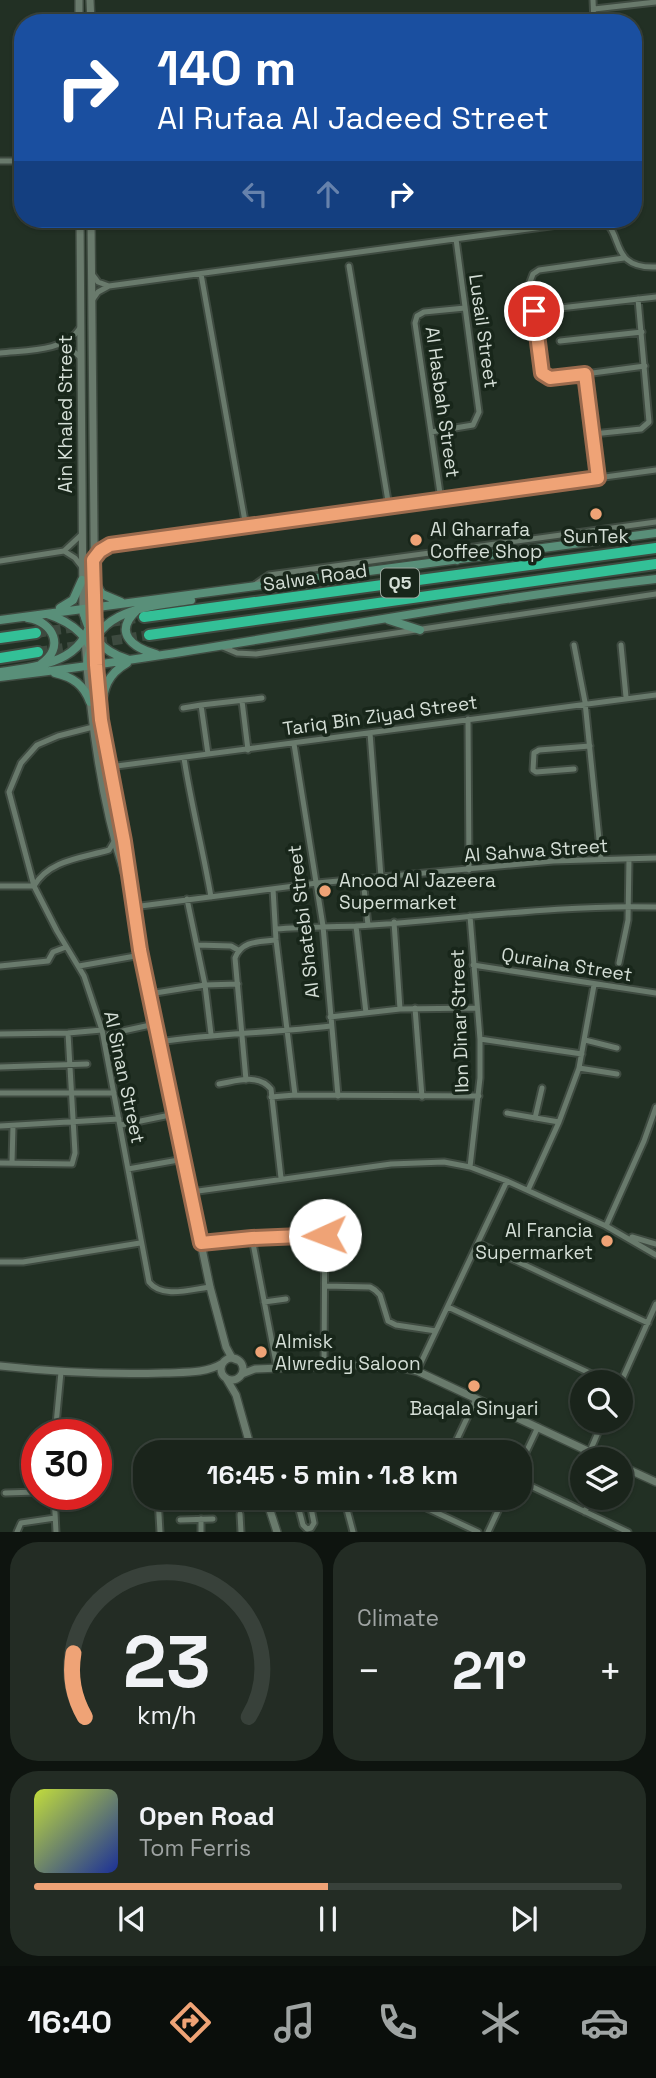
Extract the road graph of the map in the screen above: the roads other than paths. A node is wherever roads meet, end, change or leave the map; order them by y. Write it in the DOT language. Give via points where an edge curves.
graph roads {
  1 [pos="593,0"];
  2 [pos="656,2"];
  3 [pos="594,9"];
  4 [pos="594,14"];
  5 [pos="80,228"];
  6 [pos="91,228"];
  7 [pos="540,228"];
  8 [pos="611,228"];
  9 [pos="456,239"];
  10 [pos="624,258"];
  11 [pos="349,266"];
  12 [pos="656,267"];
  13 [pos="91,273"];
  14 [pos="201,274"];
  15 [pos="109,286"];
  16 [pos="656,297"];
  17 [pos="638,299"];
  18 [pos="92,302"];
  19 [pos="464,307"];
  20 [pos="534,311"];
  21 [pos="80,328"];
  22 [pos="642,332"];
  23 [pos="560,341"];
  24 [pos="59,345"];
  25 [pos="0,354"];
  26 [pos="81,358"];
  27 [pos="645,366"];
  28 [pos="585,374"];
  29 [pos="431,432"];
  30 [pos="593,434"];
  31 [pos="656,470"];
  32 [pos="598,478"];
  33 [pos="441,500"];
  34 [pos="389,507"];
  35 [pos="656,525"];
  36 [pos="246,527"];
  37 [pos="656,533"];
  38 [pos="644,534"];
  39 [pos="81,535"];
  40 [pos="93,535"];
  41 [pos="110,545"];
  42 [pos="656,548"];
  43 [pos="64,551"];
  44 [pos="441,552"];
  45 [pos="93,560"];
  46 [pos="457,560"];
  47 [pos="0,561"];
  48 [pos="656,564"];
  49 [pos="82,567"];
  50 [pos="656,579"];
  51 [pos="82,580"];
  52 [pos="93,580"];
  53 [pos="641,580"];
  54 [pos="656,585"];
  55 [pos="252,587"];
  56 [pos="656,594"];
  57 [pos="124,603"];
  58 [pos="93,607"];
  59 [pos="83,608"];
  60 [pos="141,613"];
  61 [pos="44,614"];
  62 [pos="20,617"];
  63 [pos="386,619"];
  64 [pos="0,620"];
  65 [pos="420,629"];
  66 [pos="36,633"];
  67 [pos="149,635"];
  68 [pos="90,637"];
  69 [pos="0,638"];
  70 [pos="574,645"];
  71 [pos="621,645"];
  72 [pos="220,646"];
  73 [pos="38,652"];
  74 [pos="163,655"];
  75 [pos="0,658"];
  76 [pos="133,660"];
  77 [pos="91,666"];
  78 [pos="42,669"];
  79 [pos="0,675"];
  80 [pos="656,695"];
  81 [pos="626,697"];
  82 [pos="262,698"];
  83 [pos="242,701"];
  84 [pos="90,702"];
  85 [pos="585,702"];
  86 [pos="201,705"];
  87 [pos="183,708"];
  88 [pos="100,712"];
  89 [pos="468,719"];
  90 [pos="93,727"];
  91 [pos="370,733"];
  92 [pos="294,744"];
  93 [pos="590,746"];
  94 [pos="248,750"];
  95 [pos="208,754"];
  96 [pos="184,758"];
  97 [pos="108,767"];
  98 [pos="575,769"];
  99 [pos="115,839"];
  100 [pos="109,850"];
  101 [pos="656,858"];
  102 [pos="601,859"];
  103 [pos="629,859"];
  104 [pos="121,860"];
  105 [pos="469,870"];
  106 [pos="381,877"];
  107 [pos="363,879"];
  108 [pos="317,883"];
  109 [pos="0,886"];
  110 [pos="34,886"];
  111 [pos="130,889"];
  112 [pos="273,889"];
  113 [pos="211,897"];
  114 [pos="187,899"];
  115 [pos="133,907"];
  116 [pos="628,907"];
  117 [pos="656,907"];
  118 [pos="470,916"];
  119 [pos="394,922"];
  120 [pos="368,925"];
  121 [pos="323,926"];
  122 [pos="356,926"];
  123 [pos="276,929"];
  124 [pos="276,940"];
  125 [pos="197,945"];
  126 [pos="66,947"];
  127 [pos="238,950"];
  128 [pos="141,955"];
  129 [pos="619,963"];
  130 [pos="473,965"];
  131 [pos="0,966"];
  132 [pos="79,966"];
  133 [pos="238,984"];
  134 [pos="205,985"];
  135 [pos="594,985"];
  136 [pos="656,993"];
  137 [pos="149,994"];
  138 [pos="415,1008"];
  139 [pos="477,1008"];
  140 [pos="400,1009"];
  141 [pos="366,1013"];
  142 [pos="330,1017"];
  143 [pos="155,1024"];
  144 [pos="331,1026"];
  145 [pos="102,1030"];
  146 [pos="286,1031"];
  147 [pos="68,1033"];
  148 [pos="0,1034"];
  149 [pos="109,1034"];
  150 [pos="211,1034"];
  151 [pos="241,1034"];
  152 [pos="480,1039"];
  153 [pos="584,1040"];
  154 [pos="159,1042"];
  155 [pos="617,1048"];
  156 [pos="582,1055"];
  157 [pos="87,1064"];
  158 [pos="70,1065"];
  159 [pos="0,1067"];
  160 [pos="579,1068"];
  161 [pos="617,1074"];
  162 [pos="246,1080"];
  163 [pos="219,1084"];
  164 [pos="542,1088"];
  165 [pos="0,1093"];
  166 [pos="72,1093"];
  167 [pos="114,1093"];
  168 [pos="295,1095"];
  169 [pos="338,1096"];
  170 [pos="271,1097"];
  171 [pos="422,1097"];
  172 [pos="479,1097"];
  173 [pos="656,1107"];
  174 [pos="507,1113"];
  175 [pos="175,1114"];
  176 [pos="535,1118"];
  177 [pos="120,1122"];
  178 [pos="559,1122"];
  179 [pos="72,1123"];
  180 [pos="0,1126"];
  181 [pos="13,1126"];
  182 [pos="184,1159"];
  183 [pos="12,1162"];
  184 [pos="0,1163"];
  185 [pos="470,1167"];
  186 [pos="128,1169"];
  187 [pos="281,1178"];
  188 [pos="507,1181"];
  189 [pos="528,1190"];
  190 [pos="191,1192"];
  191 [pos="326,1208"];
  192 [pos="606,1226"];
  193 [pos="619,1232"];
  194 [pos="325,1235"];
  195 [pos="252,1238"];
  196 [pos="140,1243"];
  197 [pos="201,1243"];
  198 [pos="478,1243"];
  199 [pos="656,1244"];
  200 [pos="656,1255"];
  201 [pos="0,1262"];
  202 [pos="325,1286"];
  203 [pos="210,1287"];
  204 [pos="286,1299"];
  205 [pos="264,1302"];
  206 [pos="448,1307"];
  207 [pos="655,1308"];
  208 [pos="648,1322"];
  209 [pos="436,1331"];
  210 [pos="226,1348"];
  211 [pos="238,1361"];
  212 [pos="224,1363"];
  213 [pos="0,1366"];
  214 [pos="324,1367"];
  215 [pos="277,1368"];
  216 [pos="255,1369"];
  217 [pos="583,1370"];
  218 [pos="626,1370"];
  219 [pos="202,1371"];
  220 [pos="417,1371"];
  221 [pos="61,1373"];
  222 [pos="241,1375"];
  223 [pos="225,1377"];
  224 [pos="236,1395"];
  225 [pos="476,1399"];
  226 [pos="57,1419"];
  227 [pos="538,1426"];
  228 [pos="249,1440"];
  229 [pos="457,1440"];
  230 [pos="532,1440"];
  231 [pos="582,1447"];
  232 [pos="633,1471"];
  233 [pos="656,1481"];
  234 [pos="532,1487"];
  235 [pos="21,1492"];
  236 [pos="5,1493"];
  237 [pos="55,1510"];
  238 [pos="159,1510"];
  239 [pos="270,1510"];
  240 [pos="299,1510"];
  241 [pos="311,1510"];
  242 [pos="347,1510"];
  243 [pos="432,1510"];
  244 [pos="499,1510"];
  245 [pos="585,1512"];
  246 [pos="240,1514"];
  247 [pos="55,1518"];
  248 [pos="213,1519"];
  249 [pos="180,1520"];
  250 [pos="201,1520"];
  251 [pos="16,1532"];
  252 [pos="56,1532"];
  253 [pos="160,1532"];
  254 [pos="201,1532"];
  255 [pos="241,1532"];
  256 [pos="277,1532"];
  257 [pos="353,1532"];
  258 [pos="478,1532"];
  259 [pos="488,1532"];
  260 [pos="628,1532"];
  1 -- 3 [label="street"];
  2 -- 3 [label="street"];
  3 -- 4 [label="street"];
  5 -- 21 [label="street, Ain Khaled Street"];
  6 -- 13 [label="street, Ain Khaled Street"];
  7 -- 9 [label="street"];
  8 -- 10 [label="street"];
  9 -- 14 [label="street"];
  9 -- 19 [label="street, Lusail Street"];
  10 -- 12 [label="street" via="641,267"];
  10 -- 20 [label="street" via="536,271 530,282"];
  11 -- 34 [label="street"];
  13 -- 15 [label="street"];
  13 -- 18 [label="street, Ain Khaled Street"];
  14 -- 15 [label="street"];
  14 -- 36 [label="street"];
  15 -- 18 [label="street"];
  16 -- 17 [label="street"];
  17 -- 20 [label="street"];
  17 -- 22 [label="street"];
  18 -- 40 [label="street, Ain Khaled Street"];
  19 -- 29 [label="street, Lusail Street" via="478,418 473,425"];
  19 -- 29 [label="street, Al Hasbah Street" via="424,312 415,319"];
  20 -- 28 [label="street" via="542,373 550,378"];
  21 -- 24 [label="street" via="72,339"];
  21 -- 26 [label="street, Ain Khaled Street"];
  22 -- 23 [label="street"];
  22 -- 27 [label="street"];
  24 -- 25 [label="street"];
  24 -- 26 [label="street"];
  26 -- 39 [label="street, Ain Khaled Street"];
  27 -- 28 [label="street"];
  27 -- 30 [label="street" via="648,425"];
  28 -- 30 [label="street"];
  29 -- 33 [label="street, Al Hasbah Street"];
  30 -- 32 [label="street"];
  31 -- 32 [label="street"];
  32 -- 33 [label="street"];
  33 -- 34 [label="street"];
  34 -- 36 [label="street"];
  35 -- 38 [label="main road"];
  35 -- 44 [label="street, Salwa Road"];
  36 -- 41 [label="street"];
  37 -- 38 [label="main road, Salwa Road"];
  38 -- 46 [label="main road, Salwa Road"];
  39 -- 43 [label="street"];
  39 -- 49 [label="street, Ain Khaled Street"];
  40 -- 41 [label="street"];
  40 -- 45 [label="street, Ain Khaled Street"];
  41 -- 45 [label="street"];
  42 -- 60 [label="highway, Salwa Road / Q5"];
  43 -- 47 [label="street"];
  43 -- 49 [label="street"];
  44 -- 46 [label="main road"];
  44 -- 55 [label="street, Salwa Road" via="270,575"];
  45 -- 52 [label="street, Ain Khaled Street"];
  46 -- 55 [label="main road, Salwa Road"];
  48 -- 67 [label="highway, Salwa Road / Q5"];
  49 -- 51 [label="street, Ain Khaled Street"];
  50 -- 53 [label="main road"];
  51 -- 59 [label="street, Ain Khaled Street"];
  51 -- 61 [label="main road" via="68,605"];
  52 -- 57 [label="main road" via="102,594"];
  52 -- 58 [label="street, Ain Khaled Street"];
  53 -- 54 [label="main road"];
  53 -- 63 [label="main road"];
  55 -- 57 [label="main road, Salwa Road"];
  55 -- 60 [label="main road"];
  56 -- 65 [label="street"];
  57 -- 58 [label="main road, Salwa Road"];
  58 -- 59 [label="main road, Salwa Road"];
  58 -- 68 [label="main road"];
  59 -- 61 [label="main road, Salwa Road"];
  59 -- 68 [label="main road"];
  60 -- 68 [label="main road" via="109,622"];
  60 -- 74 [label="main road" via="127,623 128,638 142,650"];
  61 -- 62 [label="main road, Salwa Road"];
  61 -- 68 [label="main road"];
  62 -- 64 [label="main road, Salwa Road"];
  62 -- 78 [label="main road" via="38,620 52,632 55,648"];
  63 -- 65 [label="main road"];
  63 -- 72 [label="main road"];
  65 -- 72 [label="street" via="256,654"];
  66 -- 69 [label="highway"];
  68 -- 76 [label="main road" via="111,653"];
  68 -- 77 [label="main road"];
  68 -- 78 [label="main road"];
  70 -- 85 [label="street"];
  71 -- 81 [label="street"];
  72 -- 74 [label="main road"];
  73 -- 75 [label="highway"];
  74 -- 76 [label="main road"];
  76 -- 77 [label="main road"];
  76 -- 88 [label="main road" via="107,681"];
  77 -- 78 [label="main road"];
  77 -- 84 [label="street"];
  77 -- 88 [label="street"];
  78 -- 79 [label="main road"];
  78 -- 84 [label="main road" via="75,680"];
  80 -- 81 [label="street, Tariq Bin Ziyad Street"];
  81 -- 85 [label="street, Tariq Bin Ziyad Street"];
  82 -- 83 [label="street"];
  83 -- 86 [label="street"];
  83 -- 94 [label="street"];
  84 -- 90 [label="street"];
  85 -- 89 [label="street, Tariq Bin Ziyad Street"];
  85 -- 93 [label="street"];
  86 -- 87 [label="street"];
  86 -- 95 [label="street"];
  88 -- 97 [label="street"];
  89 -- 91 [label="street, Tariq Bin Ziyad Street"];
  89 -- 105 [label="street"];
  90 -- 99 [label="street"];
  90 -- 110 [label="street, Al Sinan Street" via="37,745 21,763 9,792"];
  91 -- 92 [label="street, Tariq Bin Ziyad Street"];
  91 -- 106 [label="street"];
  92 -- 94 [label="street, Tariq Bin Ziyad Street"];
  92 -- 108 [label="street, Al Shatebi Street"];
  93 -- 98 [label="street" via="539,750 532,757 536,772"];
  93 -- 102 [label="street"];
  94 -- 95 [label="street, Tariq Bin Ziyad Street"];
  95 -- 96 [label="street, Tariq Bin Ziyad Street"];
  96 -- 97 [label="street, Tariq Bin Ziyad Street"];
  96 -- 113 [label="street"];
  97 -- 111 [label="street"];
  99 -- 100 [label="street"];
  99 -- 104 [label="street"];
  100 -- 104 [label="street"];
  100 -- 110 [label="street" via="49,869"];
  101 -- 103 [label="street, Al Sahwa Street"];
  102 -- 103 [label="street, Al Sahwa Street"];
  102 -- 105 [label="street, Al Sahwa Street"];
  103 -- 116 [label="street"];
  104 -- 111 [label="street"];
  105 -- 106 [label="street, Al Sahwa Street"];
  106 -- 107 [label="street, Al Sahwa Street"];
  107 -- 108 [label="street, Al Sahwa Street"];
  107 -- 120 [label="street"];
  108 -- 112 [label="street, Al Sahwa Street"];
  108 -- 121 [label="street, Al Shatebi Street"];
  109 -- 110 [label="street"];
  110 -- 126 [label="street, Al Sinan Street"];
  111 -- 115 [label="street"];
  112 -- 113 [label="street, Al Sahwa Street"];
  112 -- 123 [label="street"];
  113 -- 114 [label="street, Al Sahwa Street"];
  114 -- 115 [label="street, Al Sahwa Street"];
  114 -- 125 [label="street"];
  115 -- 128 [label="street"];
  116 -- 117 [label="street"];
  116 -- 118 [label="street"];
  116 -- 129 [label="street"];
  118 -- 119 [label="street"];
  118 -- 130 [label="street, Ibn Dinar Street"];
  119 -- 120 [label="street"];
  119 -- 140 [label="street"];
  120 -- 122 [label="street"];
  121 -- 122 [label="street"];
  121 -- 123 [label="street"];
  121 -- 142 [label="street, Al Shatebi Street"];
  122 -- 141 [label="street"];
  123 -- 124 [label="street"];
  124 -- 127 [label="street"];
  124 -- 146 [label="street"];
  125 -- 127 [label="street"];
  125 -- 134 [label="street"];
  126 -- 131 [label="street" via="52,952 48,961"];
  126 -- 132 [label="street, Al Sinan Street"];
  127 -- 133 [label="street"];
  128 -- 132 [label="street"];
  128 -- 137 [label="street"];
  130 -- 135 [label="street, Quraina Street"];
  130 -- 139 [label="street, Ibn Dinar Street"];
  132 -- 145 [label="street, Al Sinan Street"];
  133 -- 134 [label="street"];
  133 -- 151 [label="street"];
  134 -- 137 [label="street"];
  134 -- 150 [label="street"];
  135 -- 136 [label="street, Quraina Street"];
  135 -- 153 [label="street"];
  137 -- 143 [label="street"];
  138 -- 139 [label="street"];
  138 -- 140 [label="street"];
  138 -- 171 [label="street"];
  139 -- 152 [label="street, Ibn Dinar Street"];
  140 -- 141 [label="street"];
  141 -- 142 [label="street"];
  142 -- 144 [label="street, Al Shatebi Street"];
  143 -- 149 [label="street"];
  143 -- 154 [label="street"];
  144 -- 146 [label="street"];
  144 -- 169 [label="street, Al Shatebi Street"];
  145 -- 147 [label="street"];
  145 -- 167 [label="street, Al Sinan Street"];
  146 -- 151 [label="street"];
  146 -- 168 [label="street"];
  147 -- 148 [label="street"];
  147 -- 158 [label="street"];
  150 -- 151 [label="street"];
  150 -- 154 [label="street"];
  151 -- 162 [label="street"];
  152 -- 156 [label="street"];
  152 -- 172 [label="street, Ibn Dinar Street"];
  153 -- 155 [label="street"];
  153 -- 156 [label="street"];
  154 -- 175 [label="street"];
  156 -- 160 [label="street"];
  157 -- 158 [label="street"];
  158 -- 159 [label="street"];
  158 -- 166 [label="street"];
  160 -- 161 [label="street"];
  160 -- 178 [label="street"];
  162 -- 163 [label="street"];
  162 -- 170 [label="street" via="266,1083"];
  164 -- 176 [label="street"];
  165 -- 166 [label="street"];
  166 -- 167 [label="street"];
  166 -- 179 [label="street"];
  167 -- 177 [label="street, Al Sinan Street"];
  168 -- 169 [label="street"];
  168 -- 170 [label="street"];
  169 -- 171 [label="street"];
  170 -- 187 [label="street"];
  171 -- 172 [label="street"];
  172 -- 185 [label="street, Ibn Dinar Street"];
  173 -- 192 [label="street"];
  174 -- 176 [label="street"];
  175 -- 177 [label="street"];
  175 -- 182 [label="street"];
  176 -- 178 [label="street"];
  177 -- 179 [label="street"];
  177 -- 186 [label="street, Al Sinan Street"];
  178 -- 189 [label="street"];
  179 -- 181 [label="street"];
  179 -- 183 [label="street" via="72,1164"];
  180 -- 181 [label="street"];
  181 -- 183 [label="street"];
  182 -- 186 [label="street"];
  182 -- 190 [label="street"];
  183 -- 184 [label="street"];
  185 -- 187 [label="street" via="418,1162"];
  185 -- 188 [label="street"];
  186 -- 196 [label="street, Al Sinan Street"];
  187 -- 190 [label="street"];
  188 -- 189 [label="street"];
  188 -- 198 [label="street"];
  189 -- 192 [label="street"];
  190 -- 197 [label="street"];
  191 -- 194 [label="street"];
  192 -- 193 [label="street"];
  193 -- 199 [label="street"];
  193 -- 200 [label="street"];
  194 -- 195 [label="street"];
  194 -- 202 [label="street"];
  195 -- 197 [label="street"];
  195 -- 205 [label="street"];
  196 -- 201 [label="street"];
  196 -- 203 [label="street, Al Sinan Street" via="153,1287 167,1291"];
  197 -- 203 [label="street"];
  198 -- 206 [label="street"];
  198 -- 208 [label="street"];
  202 -- 209 [label="street" via="370,1287 380,1295 388,1321"];
  202 -- 214 [label="street"];
  203 -- 210 [label="street"];
  204 -- 205 [label="street"];
  205 -- 215 [label="street"];
  206 -- 209 [label="street"];
  206 -- 217 [label="street"];
  207 -- 208 [label="street"];
  208 -- 218 [label="street"];
  209 -- 220 [label="street"];
  210 -- 211 [label="street"];
  210 -- 212 [label="street"];
  211 -- 212 [label="street"];
  211 -- 216 [label="street"];
  211 -- 222 [label="street" via="243,1367"];
  212 -- 219 [label="street"];
  212 -- 223 [label="street" via="221,1371"];
  213 -- 221 [label="street"];
  214 -- 215 [label="street"];
  214 -- 220 [label="street" via="385,1364"];
  215 -- 216 [label="street"];
  216 -- 222 [label="street"];
  219 -- 221 [label="street"];
  219 -- 223 [label="street"];
  220 -- 225 [label="street"];
  221 -- 226 [label="street"];
  222 -- 223 [label="street" via="232,1380"];
  222 -- 224 [label="street"];
  223 -- 224 [label="street"];
  224 -- 228 [label="street"];
  225 -- 227 [label="street"];
  225 -- 229 [label="street"];
  227 -- 230 [label="street"];
  227 -- 231 [label="street"];
  232 -- 233 [label="street"];
  234 -- 245 [label="street"];
  235 -- 236 [label="street"];
  237 -- 247 [label="street"];
  238 -- 253 [label="street"];
  239 -- 256 [label="street"];
  240 -- 241 [label="street" via="307,1529 314,1523"];
  242 -- 257 [label="street"];
  243 -- 258 [label="street"];
  244 -- 259 [label="street"];
  245 -- 260 [label="street"];
  246 -- 255 [label="street"];
  247 -- 251 [label="street" via="21,1523"];
  247 -- 252 [label="street"];
  248 -- 250 [label="street"];
  249 -- 250 [label="street"];
  250 -- 254 [label="street"];
}
